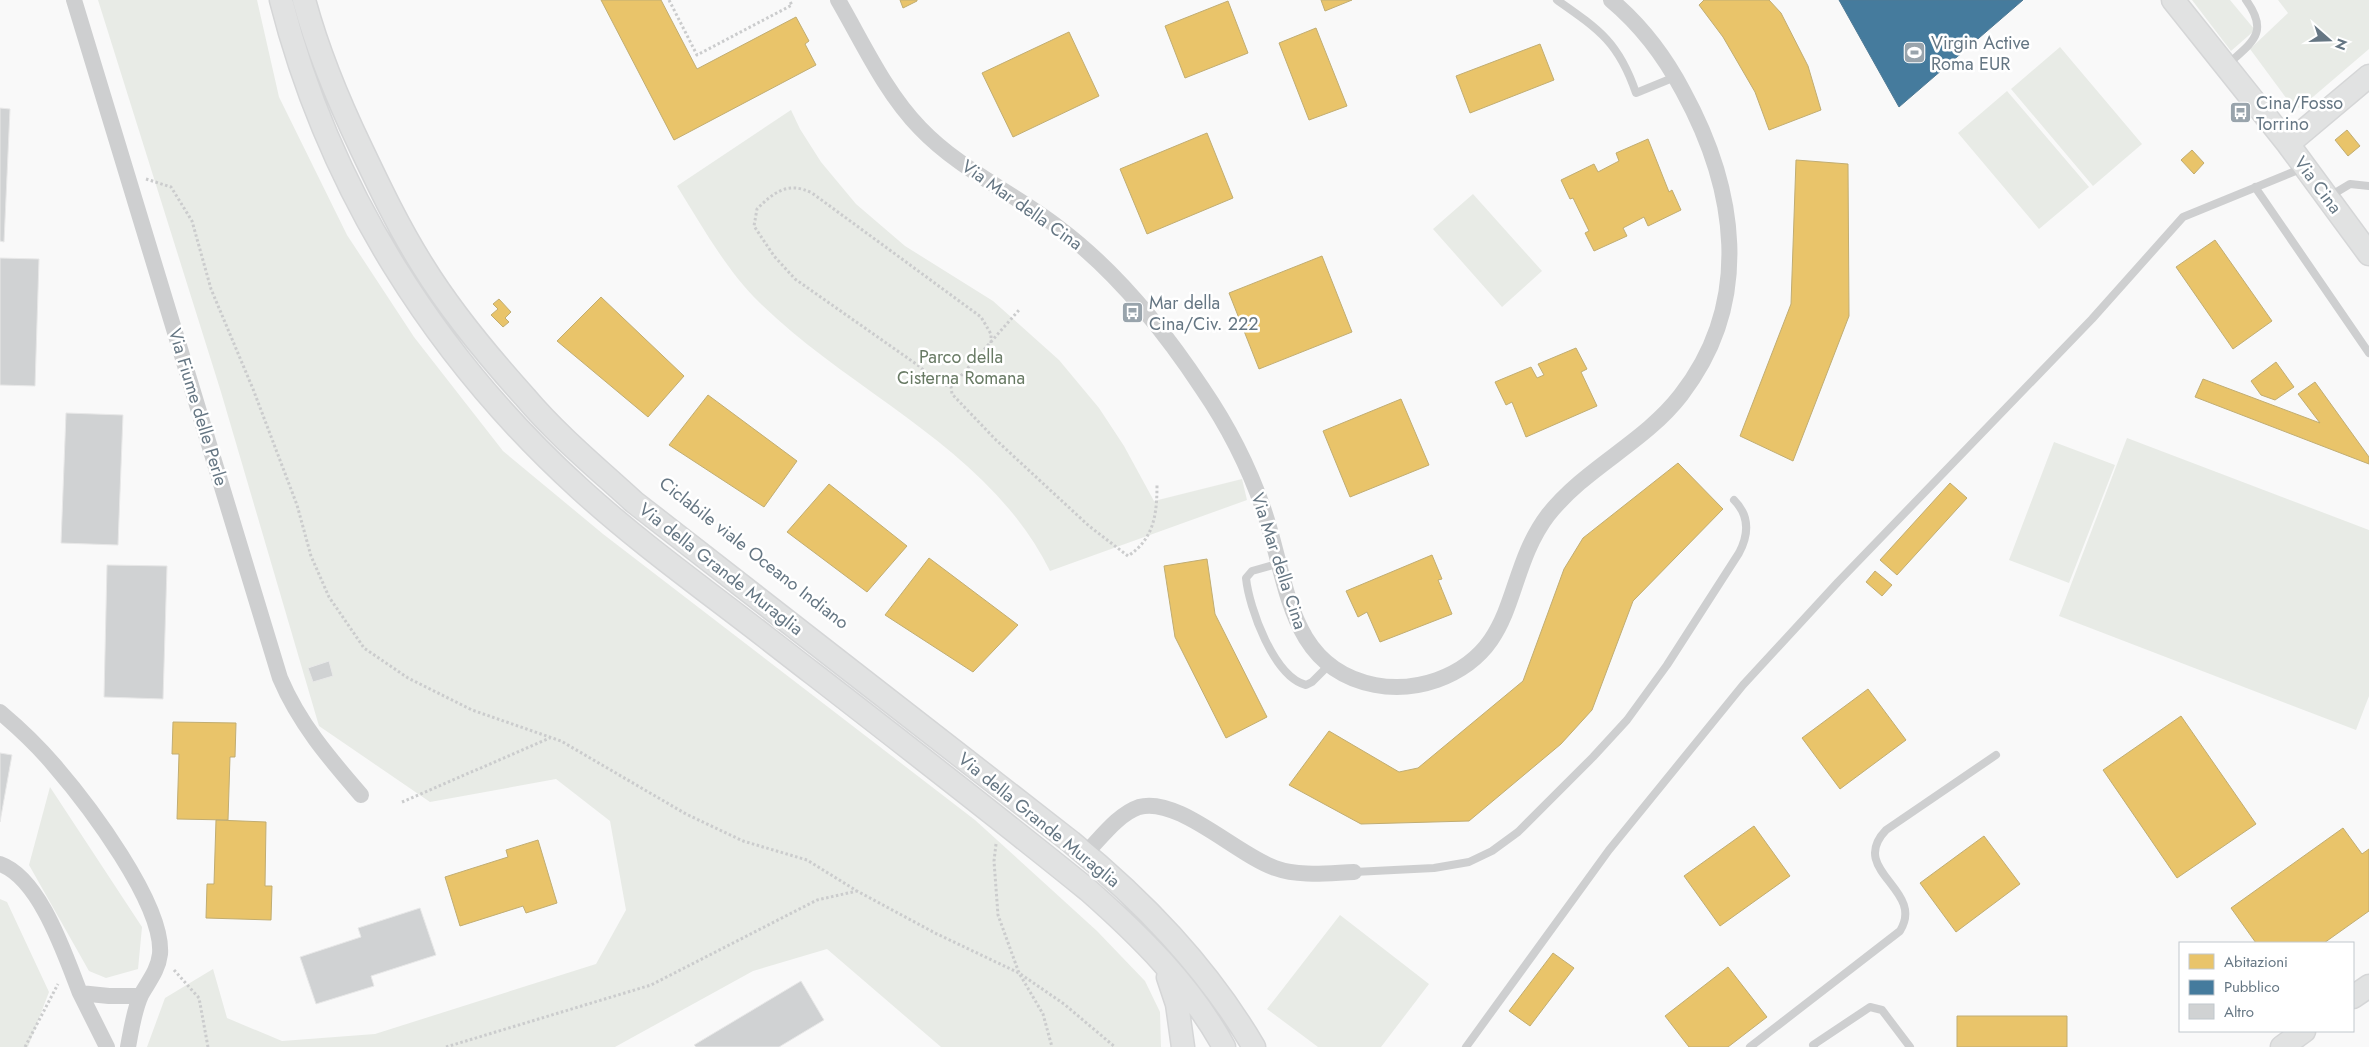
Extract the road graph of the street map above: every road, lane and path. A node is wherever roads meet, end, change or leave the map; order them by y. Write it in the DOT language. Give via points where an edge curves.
graph roads {
  1 [pos="74,0"];
  2 [pos="281,0"];
  3 [pos="304,0"];
  4 [pos="669,0"];
  5 [pos="789,0"];
  6 [pos="838,0"];
  7 [pos="1557,0"];
  8 [pos="1611,0"];
  9 [pos="2173,0"];
  10 [pos="2246,0"];
  11 [pos="2226,66"];
  12 [pos="2369,76"];
  13 [pos="1675,77"];
  14 [pos="2288,144"];
  15 [pos="2305,167"];
  16 [pos="127,173"];
  17 [pos="2369,186"];
  18 [pos="2255,187"];
  19 [pos="2328,197"];
  20 [pos="2369,254"];
  21 [pos="1019,310"];
  22 [pos="991,343"];
  23 [pos="2369,353"];
  24 [pos="951,388"];
  25 [pos="1157,485"];
  26 [pos="1734,500"];
  27 [pos="1280,564"];
  28 [pos="1328,666"];
  29 [pos="0,712"];
  30 [pos="551,738"];
  31 [pos="1996,755"];
  32 [pos="360,795"];
  33 [pos="402,802"];
  34 [pos="999,819"];
  35 [pos="1085,854"];
  36 [pos="0,864"];
  37 [pos="1354,872"];
  38 [pos="857,891"];
  39 [pos="160,954"];
  40 [pos="69,964"];
  41 [pos="1164,964"];
  42 [pos="1018,973"];
  43 [pos="2369,986"];
  44 [pos="80,992"];
  45 [pos="140,996"];
  46 [pos="2354,996"];
  47 [pos="2303,1032"];
  48 [pos="25,1047"];
  49 [pos="107,1047"];
  50 [pos="128,1047"];
  51 [pos="208,1047"];
  52 [pos="446,1047"];
  53 [pos="1052,1047"];
  54 [pos="1115,1047"];
  55 [pos="1182,1047"];
  56 [pos="1224,1047"];
  57 [pos="1254,1047"];
  58 [pos="1466,1047"];
  59 [pos="1750,1047"];
  60 [pos="1814,1047"];
  61 [pos="1910,1047"];
  62 [pos="2282,1047"];
  1 -- 16 [label="street, Via Fiume delle Perle"];
  2 -- 34 [label="street, Via della Grande Muraglia" via="293,47 316,108 366,220 436,330 493,401 530,441 605,511"];
  3 -- 35 [label="street, Via della Grande Muraglia" via="332,85 388,203 432,281 525,398 634,502"];
  4 -- 5 [label="path" via="697,55 792,5"];
  6 -- 27 [label="street, Via Mar della Cina" via="881,75 921,129 957,159 1040,214 1085,249 1163,334 1229,430 1259,497"];
  7 -- 13 [label="lane" via="1613,45 1636,93"];
  8 -- 13 [label="street, Via Mar della Cina" via="1647,34"];
  9 -- 11 [label="street, Via Cina"];
  10 -- 11 [label="lane" via="2258,20 2257,32 2251,43"];
  11 -- 14 [label="street, Via Cina"];
  12 -- 14 [label="street"];
  13 -- 28 [label="street, Via Mar della Cina" via="1706,136 1717,168 1728,222 1730,260 1726,302 1717,331 1699,368 1661,417 1580,481 1548,516 1525,556 1500,627 1486,649 1474,660 1445,677 1403,688 1362,682"];
  14 -- 15 [label="street, Via Cina"];
  15 -- 18 [label="lane"];
  15 -- 19 [label="street, Via Cina"];
  16 -- 30 [label="path" via="172,187 192,221 211,289 287,478 311,556 329,597 364,648 408,678 472,710"];
  16 -- 32 [label="street, Via Fiume delle Perle" via="280,678 308,731"];
  17 -- 19 [label="lane" via="2350,184"];
  18 -- 23 [label="lane"];
  18 -- 58 [label="lane" via="2184,217 2092,319 1788,634 1609,850"];
  19 -- 20 [label="street, Via Cina"];
  21 -- 22 [label="path"];
  22 -- 24 [label="path"];
  22 -- 24 [label="path" via="991,334 981,317 812,193 801,188 781,190 757,209 754,226 774,256 795,279 919,366 935,382"];
  24 -- 25 [label="path" via="952,394 995,438 1089,526 1128,556 1136,550 1154,523"];
  26 -- 37 [label="lane" via="1744,512 1747,528 1743,545 1733,562 1627,720 1529,822 1492,850 1469,862 1434,868"];
  27 -- 28 [label="street, Via Mar della Cina" via="1300,629 1310,647"];
  27 -- 28 [label="lane" via="1252,571 1246,578 1264,636 1279,663 1300,684 1312,682"];
  29 -- 39 [label="street" via="57,768 115,846 150,910 158,932"];
  30 -- 33 [label="path"];
  30 -- 38 [label="path" via="686,814 743,842 807,860"];
  31 -- 59 [label="lane" via="1886,830 1878,840 1874,852 1876,863 1905,906 1906,918 1900,931"];
  34 -- 41 [label="street, Via della Grande Muraglia" via="1088,890"];
  34 -- 42 [label="path" via="994,861 998,914"];
  35 -- 37 [label="street" via="1132,811 1144,806 1157,806 1183,815 1241,852 1275,869 1306,874"];
  35 -- 57 [label="street, Via della Grande Muraglia" via="1142,904 1186,950 1221,995"];
  36 -- 40 [label="street" via="16,872 30,886"];
  38 -- 42 [label="path"];
  38 -- 52 [label="path" via="817,900 651,985"];
  39 -- 45 [label="street" via="154,973"];
  39 -- 51 [label="path" via="199,998"];
  40 -- 44 [label="street"];
  40 -- 48 [label="path"];
  41 -- 55 [label="street" via="1177,1004"];
  41 -- 56 [label="street, Via della Grande Muraglia" via="1197,1005"];
  42 -- 53 [label="path" via="1043,1014"];
  42 -- 54 [label="path" via="1064,1004"];
  43 -- 46 [label="street"];
  44 -- 45 [label="street"];
  44 -- 49 [label="street"];
  45 -- 50 [label="street"];
  47 -- 62 [label="street"];
  60 -- 61 [label="lane" via="1812,1045 1870,1007 1882,1010"];
}
